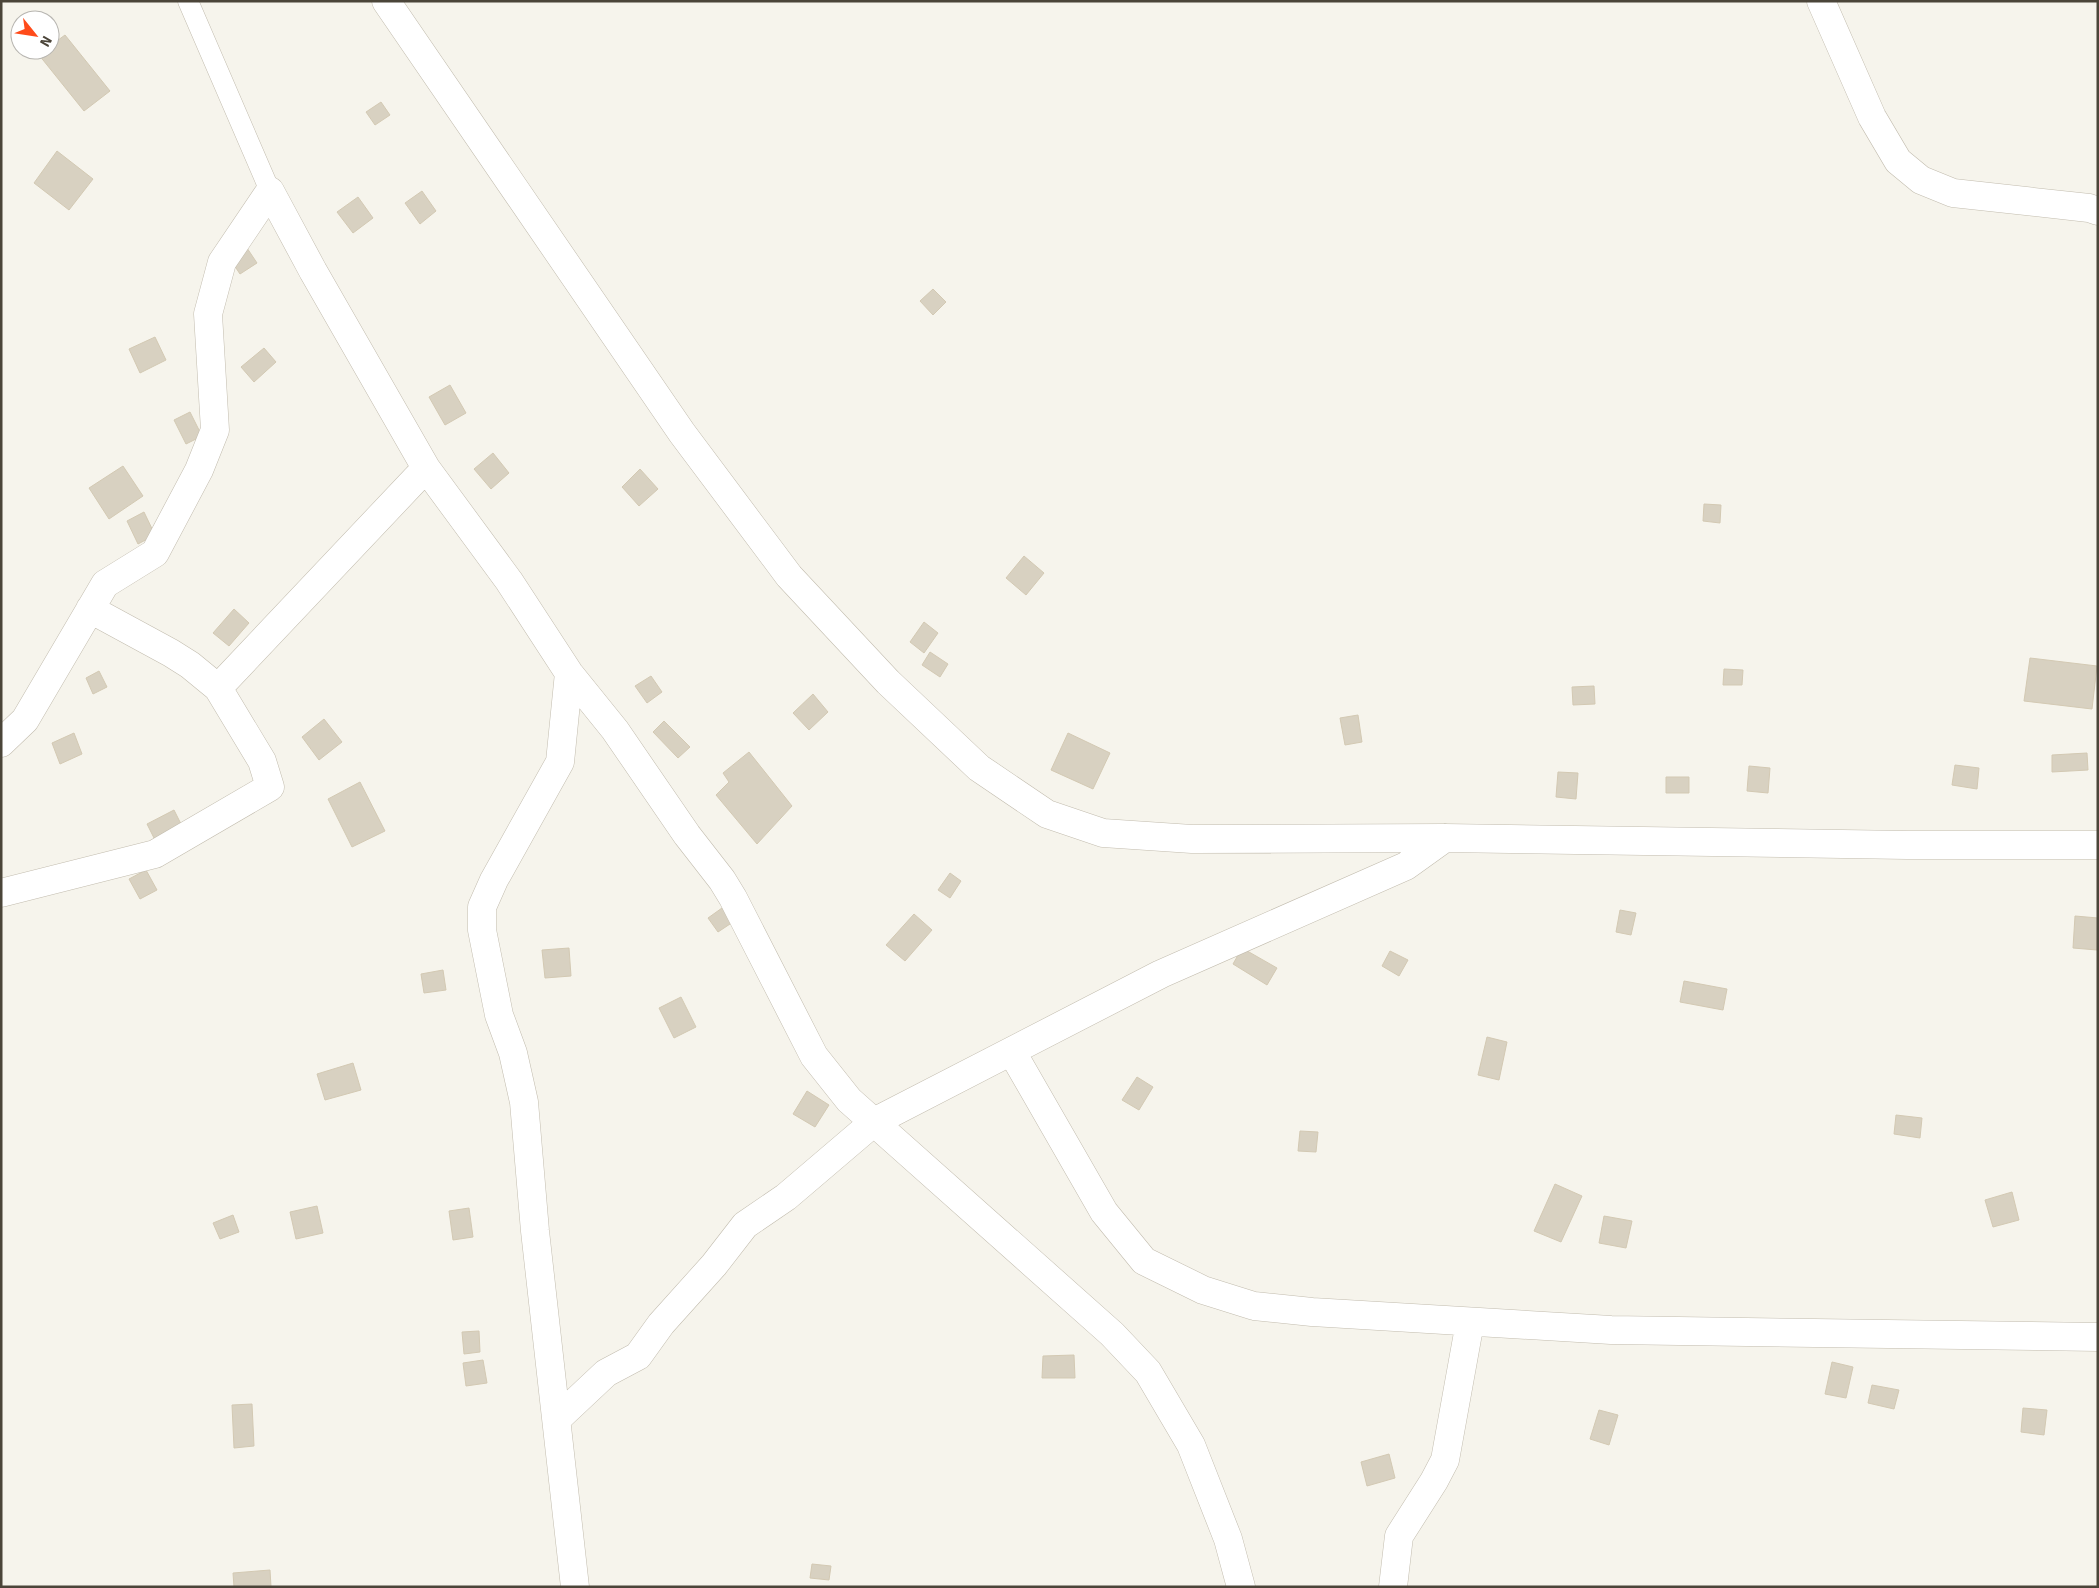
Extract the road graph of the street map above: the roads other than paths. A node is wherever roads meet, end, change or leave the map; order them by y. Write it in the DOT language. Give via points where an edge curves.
graph roads {
  1 [pos="188,1"];
  2 [pos="386,1"];
  3 [pos="1821,1"];
  4 [pos="270,191"];
  5 [pos="2098,211"];
  6 [pos="426,468"];
  7 [pos="90,609"];
  8 [pos="569,673"];
  9 [pos="218,688"];
  10 [pos="1,743"];
  11 [pos="1445,838"];
  12 [pos="2098,845"];
  13 [pos="1,893"];
  14 [pos="1012,1052"];
  15 [pos="874,1122"];
  16 [pos="1470,1322"];
  17 [pos="2098,1337"];
  18 [pos="557,1418"];
  19 [pos="575,1587"];
  20 [pos="1242,1587"];
  21 [pos="1394,1587"];
  1 -- 4 [label="lane"];
  2 -- 11 [label="street" via="682,433 789,576 888,682 980,768 1047,814 1103,833 1192,839"];
  3 -- 5 [label="street" via="1877,124 1898,161 1921,180 1953,193"];
  4 -- 6 [label="street"];
  4 -- 7 [label="street" via="222,262 208,314 215,430 199,470 155,553 105,584"];
  6 -- 8 [label="street" via="509,580"];
  6 -- 9 [label="street"];
  7 -- 9 [label="street" via="171,653"];
  7 -- 10 [label="street" via="26,720"];
  8 -- 15 [label="street" via="615,730 734,898 814,1056 849,1100"];
  8 -- 18 [label="street" via="560,762 482,907 482,930 499,1015 513,1053 524,1102"];
  9 -- 13 [label="street" via="262,761 270,787 155,854"];
  11 -- 12 [label="street"];
  11 -- 14 [label="street" via="1406,866 1161,974"];
  14 -- 15 [label="street"];
  14 -- 16 [label="street" via="1104,1212 1144,1260 1203,1290 1254,1306"];
  15 -- 18 [label="street" via="786,1197 745,1225 638,1356 606,1373"];
  15 -- 20 [label="street" via="1112,1334 1148,1372 1191,1444 1228,1539"];
  16 -- 17 [label="street" via="1611,1330"];
  16 -- 21 [label="street" via="1445,1460 1399,1536"];
  18 -- 19 [label="street"];
}
